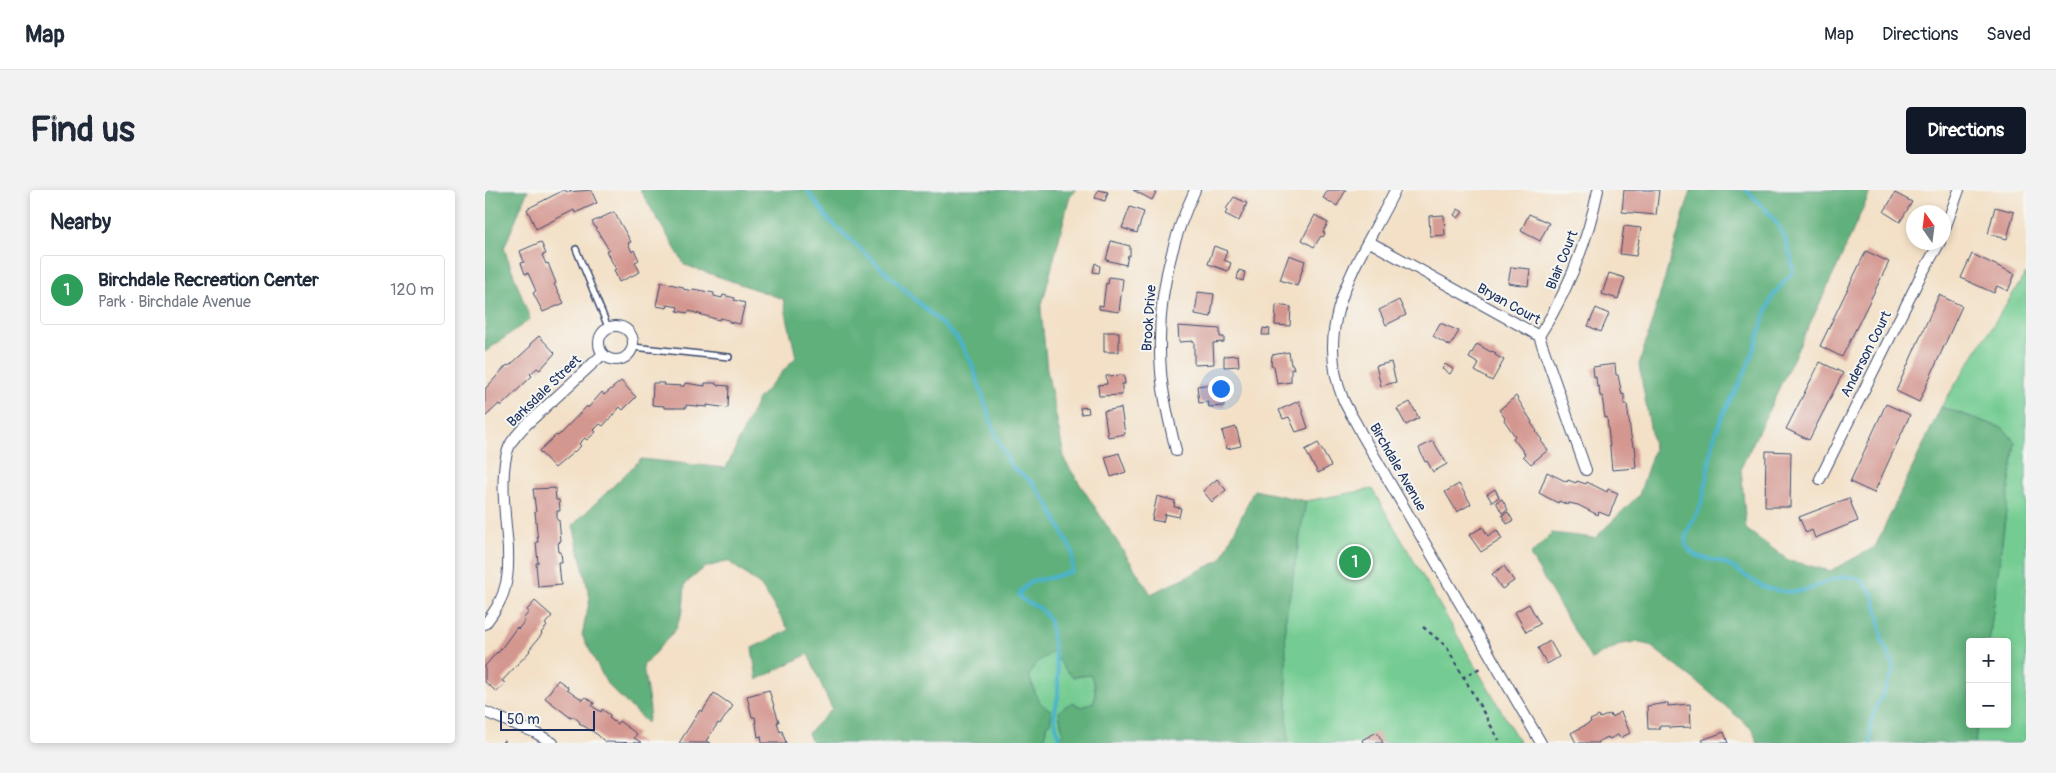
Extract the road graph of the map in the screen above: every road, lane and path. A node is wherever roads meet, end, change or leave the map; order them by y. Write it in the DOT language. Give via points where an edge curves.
graph roads {
  1 [pos="1195,190"];
  2 [pos="1395,190"];
  3 [pos="1598,190"];
  4 [pos="1959,190"];
  5 [pos="1951,215"];
  6 [pos="1368,241"];
  7 [pos="576,249"];
  8 [pos="1936,250"];
  9 [pos="609,327"];
  10 [pos="1539,336"];
  11 [pos="633,347"];
  12 [pos="602,355"];
  13 [pos="729,357"];
  14 [pos="1176,452"];
  15 [pos="1586,470"];
  16 [pos="1821,479"];
  17 [pos="485,624"];
  18 [pos="1423,626"];
  19 [pos="1480,668"];
  20 [pos="1463,678"];
  21 [pos="485,712"];
  22 [pos="1499,740"];
  23 [pos="553,743"];
  24 [pos="1541,743"];
  1 -- 14 [label="street, Brook Drive" via="1173,246 1161,315 1161,373"];
  2 -- 6 [label="street, Birchdale Avenue"];
  3 -- 10 [label="street, Blair Court" via="1582,253"];
  4 -- 5 [label="street"];
  6 -- 10 [label="street, Bryan Court"];
  6 -- 24 [label="street, Birchdale Avenue" via="1348,278 1335,319 1336,371 1344,400"];
  7 -- 9 [label="lane"];
  8 -- 16 [label="street, Anderson Court"];
  9 -- 11 [label="street" via="624,328 632,336"];
  9 -- 12 [label="street, Barksdale Street" via="598,340"];
  10 -- 15 [label="street, Bryan Court"];
  11 -- 12 [label="street, Barksdale Street" via="627,357 617,361"];
  11 -- 13 [label="lane"];
  12 -- 17 [label="street, Barksdale Street" via="527,424 510,446 504,469 507,581 503,596"];
  18 -- 20 [label="path" via="1446,646"];
  19 -- 20 [label="path"];
  20 -- 22 [label="path"];
  21 -- 23 [label="street"];
}
